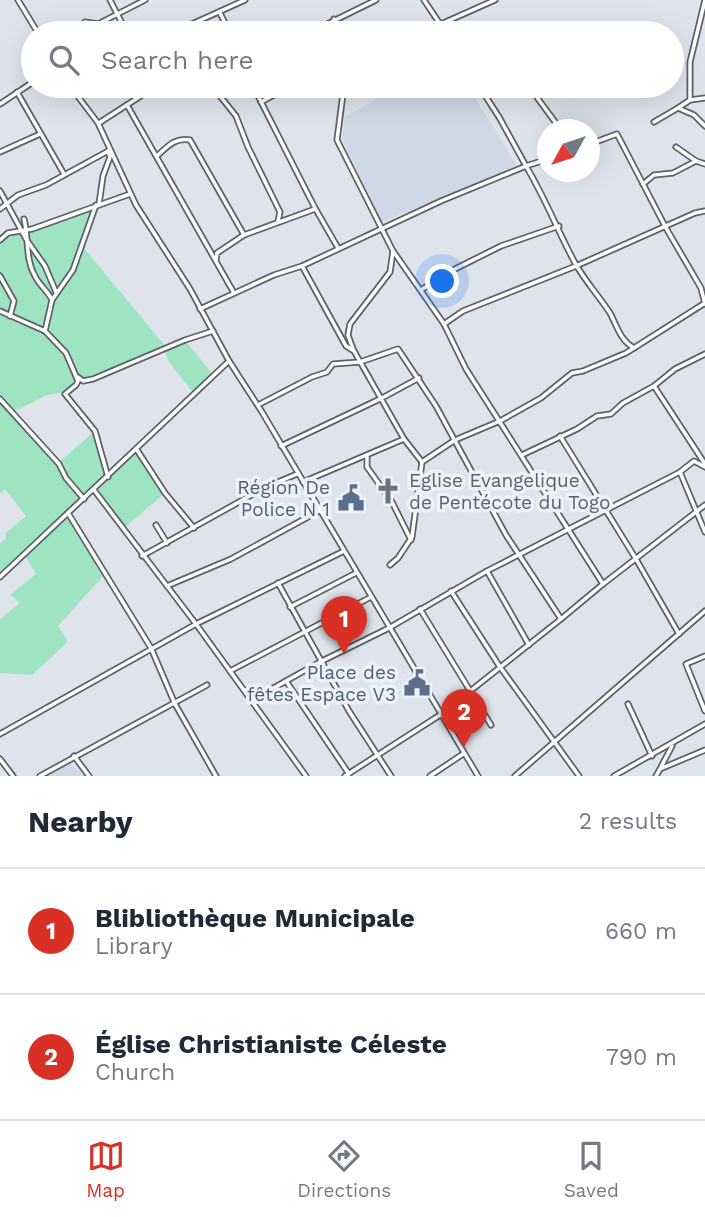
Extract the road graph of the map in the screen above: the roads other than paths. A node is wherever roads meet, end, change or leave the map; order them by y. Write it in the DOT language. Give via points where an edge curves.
graph roads {
  1 [pos="19,0"];
  2 [pos="110,0"];
  3 [pos="145,0"];
  4 [pos="245,0"];
  5 [pos="376,0"];
  6 [pos="424,0"];
  7 [pos="495,0"];
  8 [pos="705,0"];
  9 [pos="220,13"];
  10 [pos="116,14"];
  11 [pos="334,19"];
  12 [pos="31,21"];
  13 [pos="103,21"];
  14 [pos="120,21"];
  15 [pos="201,21"];
  16 [pos="224,21"];
  17 [pos="330,21"];
  18 [pos="439,21"];
  19 [pos="448,21"];
  20 [pos="21,90"];
  21 [pos="17,92"];
  22 [pos="80,98"];
  23 [pos="136,98"];
  24 [pos="222,98"];
  25 [pos="259,98"];
  26 [pos="268,98"];
  27 [pos="342,98"];
  28 [pos="487,98"];
  29 [pos="537,98"];
  30 [pos="705,98"];
  31 [pos="690,100"];
  32 [pos="261,102"];
  33 [pos="0,104"];
  34 [pos="127,105"];
  35 [pos="678,108"];
  36 [pos="553,119"];
  37 [pos="654,122"];
  38 [pos="98,123"];
  39 [pos="705,126"];
  40 [pos="40,134"];
  41 [pos="600,140"];
  42 [pos="676,147"];
  43 [pos="109,150"];
  44 [pos="0,152"];
  45 [pos="157,156"];
  46 [pos="696,161"];
  47 [pos="537,162"];
  48 [pos="705,164"];
  49 [pos="526,166"];
  50 [pos="64,174"];
  51 [pos="643,184"];
  52 [pos="0,191"];
  53 [pos="130,194"];
  54 [pos="6,204"];
  55 [pos="97,205"];
  56 [pos="315,208"];
  57 [pos="0,209"];
  58 [pos="705,211"];
  59 [pos="24,219"];
  60 [pos="278,221"];
  61 [pos="559,226"];
  62 [pos="382,227"];
  63 [pos="666,228"];
  64 [pos="27,229"];
  65 [pos="21,230"];
  66 [pos="244,235"];
  67 [pos="0,240"];
  68 [pos="29,244"];
  69 [pos="338,248"];
  70 [pos="393,251"];
  71 [pos="215,262"];
  72 [pos="302,266"];
  73 [pos="576,266"];
  74 [pos="0,276"];
  75 [pos="421,290"];
  76 [pos="55,292"];
  77 [pos="234,293"];
  78 [pos="52,300"];
  79 [pos="705,304"];
  80 [pos="200,309"];
  81 [pos="0,312"];
  82 [pos="10,316"];
  83 [pos="443,324"];
  84 [pos="45,331"];
  85 [pos="213,331"];
  86 [pos="634,348"];
  87 [pos="354,351"];
  88 [pos="705,354"];
  89 [pos="229,361"];
  90 [pos="360,362"];
  91 [pos="78,377"];
  92 [pos="419,378"];
  93 [pos="654,386"];
  94 [pos="383,398"];
  95 [pos="0,399"];
  96 [pos="257,405"];
  97 [pos="500,421"];
  98 [pos="560,436"];
  99 [pos="404,439"];
  100 [pos="455,439"];
  101 [pos="281,446"];
  102 [pos="137,450"];
  103 [pos="521,455"];
  104 [pos="367,457"];
  105 [pos="422,462"];
  106 [pos="705,466"];
  107 [pos="680,472"];
  108 [pos="297,474"];
  109 [pos="108,477"];
  110 [pos="302,482"];
  111 [pos="94,490"];
  112 [pos="84,499"];
  113 [pos="705,505"];
  114 [pos="606,510"];
  115 [pos="319,511"];
  116 [pos="68,513"];
  117 [pos="696,513"];
  118 [pos="156,525"];
  119 [pos="194,528"];
  120 [pos="569,530"];
  121 [pos="705,532"];
  122 [pos="411,540"];
  123 [pos="167,543"];
  124 [pos="344,551"];
  125 [pos="520,555"];
  126 [pos="142,556"];
  127 [pos="636,559"];
  128 [pos="390,565"];
  129 [pos="487,571"];
  130 [pos="356,573"];
  131 [pos="0,577"];
  132 [pos="278,583"];
  133 [pos="603,584"];
  134 [pos="167,586"];
  135 [pos="450,591"];
  136 [pos="371,597"];
  137 [pos="290,607"];
  138 [pos="420,609"];
  139 [pos="705,611"];
  140 [pos="561,620"];
  141 [pos="196,624"];
  142 [pos="389,628"];
  143 [pos="303,632"];
  144 [pos="678,634"];
  145 [pos="529,645"];
  146 [pos="151,648"];
  147 [pos="705,656"];
  148 [pos="320,662"];
  149 [pos="500,667"];
  150 [pos="230,671"];
  151 [pos="286,681"];
  152 [pos="207,685"];
  153 [pos="469,692"];
  154 [pos="252,700"];
  155 [pos="175,704"];
  156 [pos="628,704"];
  157 [pos="705,711"];
  158 [pos="440,715"];
  159 [pos="705,724"];
  160 [pos="491,725"];
  161 [pos="0,734"];
  162 [pos="555,742"];
  163 [pos="673,743"];
  164 [pos="705,750"];
  165 [pos="376,754"];
  166 [pos="464,754"];
  167 [pos="74,756"];
  168 [pos="652,756"];
  169 [pos="0,759"];
  170 [pos="660,769"];
  171 [pos="347,775"];
  172 [pos="13,776"];
  173 [pos="40,776"];
  174 [pos="89,776"];
  175 [pos="216,776"];
  176 [pos="306,776"];
  177 [pos="391,776"];
  178 [pos="430,776"];
  179 [pos="478,776"];
  180 [pos="515,776"];
  181 [pos="579,776"];
  182 [pos="614,776"];
  183 [pos="656,776"];
  1 -- 12 [label="street"];
  2 -- 10 [label="street"];
  3 -- 10 [label="street"];
  4 -- 9 [label="street"];
  5 -- 11 [label="street"];
  6 -- 18 [label="street"];
  7 -- 19 [label="street"];
  8 -- 31 [label="street" via="690,62"];
  9 -- 15 [label="street"];
  9 -- 16 [label="street"];
  10 -- 13 [label="street"];
  10 -- 14 [label="street"];
  11 -- 17 [label="street"];
  20 -- 21 [label="street"];
  21 -- 33 [label="street"];
  21 -- 40 [label="street"];
  22 -- 38 [label="street"];
  23 -- 34 [label="street"];
  24 -- 60 [label="street" via="236,116 280,212"];
  25 -- 32 [label="street"];
  26 -- 32 [label="street"];
  27 -- 62 [label="street" via="337,140"];
  28 -- 49 [label="street"];
  29 -- 36 [label="street"];
  30 -- 31 [label="street"];
  31 -- 35 [label="street"];
  32 -- 56 [label="street"];
  34 -- 38 [label="street"];
  34 -- 45 [label="street"];
  35 -- 37 [label="street"];
  35 -- 39 [label="street"];
  38 -- 43 [label="street"];
  40 -- 44 [label="street"];
  40 -- 50 [label="street"];
  41 -- 51 [label="street" via="617,134"];
  42 -- 46 [label="street"];
  43 -- 50 [label="street"];
  43 -- 53 [label="street"];
  43 -- 55 [label="street"];
  45 -- 66 [label="street" via="174,141 190,141"];
  45 -- 71 [label="street"];
  46 -- 48 [label="street"];
  46 -- 51 [label="street" via="673,173 654,175"];
  47 -- 49 [label="street"];
  49 -- 61 [label="street"];
  49 -- 62 [label="street"];
  50 -- 54 [label="street"];
  51 -- 63 [label="street"];
  52 -- 54 [label="street"];
  53 -- 55 [label="street"];
  53 -- 80 [label="street"];
  54 -- 57 [label="street"];
  54 -- 65 [label="street"];
  55 -- 64 [label="street"];
  55 -- 76 [label="street" via="76,264"];
  56 -- 60 [label="street"];
  56 -- 69 [label="street"];
  58 -- 63 [label="street"];
  59 -- 64 [label="street"];
  60 -- 66 [label="street"];
  61 -- 73 [label="street"];
  61 -- 75 [label="street" via="501,246"];
  62 -- 69 [label="street"];
  62 -- 70 [label="street"];
  63 -- 73 [label="street"];
  63 -- 79 [label="street" via="701,288"];
  64 -- 65 [label="street"];
  64 -- 68 [label="street"];
  65 -- 67 [label="street"];
  65 -- 68 [label="street"];
  66 -- 71 [label="street" via="217,253"];
  68 -- 76 [label="street" via="45,265"];
  68 -- 78 [label="street" via="35,277"];
  69 -- 72 [label="street"];
  70 -- 75 [label="street"];
  70 -- 87 [label="street" via="390,272 350,324 348,335"];
  71 -- 77 [label="street"];
  72 -- 77 [label="street"];
  72 -- 87 [label="street" via="346,346"];
  73 -- 83 [label="street" via="463,311"];
  73 -- 86 [label="street"];
  74 -- 82 [label="street" via="14,301"];
  75 -- 83 [label="street"];
  76 -- 78 [label="street"];
  77 -- 80 [label="street"];
  78 -- 84 [label="street"];
  79 -- 86 [label="street"];
  80 -- 85 [label="street"];
  81 -- 82 [label="street"];
  82 -- 84 [label="street"];
  83 -- 97 [label="street"];
  84 -- 91 [label="street" via="66,353"];
  85 -- 89 [label="street"];
  85 -- 91 [label="street" via="93,379"];
  86 -- 97 [label="street" via="572,373 541,398"];
  87 -- 90 [label="street"];
  88 -- 93 [label="street"];
  89 -- 96 [label="street"];
  89 -- 102 [label="street"];
  90 -- 92 [label="street" via="398,349"];
  90 -- 94 [label="street"];
  90 -- 96 [label="street" via="333,364 327,372"];
  91 -- 109 [label="street" via="65,394 95,432"];
  92 -- 94 [label="street"];
  92 -- 100 [label="street"];
  93 -- 98 [label="street" via="611,414 597,416"];
  93 -- 106 [label="street"];
  94 -- 99 [label="street"];
  94 -- 101 [label="street"];
  95 -- 112 [label="street"];
  96 -- 101 [label="street"];
  97 -- 100 [label="street"];
  97 -- 103 [label="street"];
  98 -- 103 [label="street"];
  98 -- 114 [label="street"];
  99 -- 104 [label="street"];
  99 -- 105 [label="street"];
  100 -- 105 [label="street"];
  100 -- 125 [label="street"];
  101 -- 108 [label="street"];
  102 -- 109 [label="street"];
  102 -- 119 [label="street"];
  103 -- 120 [label="street"];
  104 -- 110 [label="street"];
  104 -- 122 [label="street" via="367,467"];
  105 -- 122 [label="street"];
  106 -- 107 [label="street" via="694,461"];
  107 -- 114 [label="street"];
  107 -- 117 [label="street"];
  108 -- 110 [label="street"];
  108 -- 119 [label="street"];
  109 -- 111 [label="street"];
  110 -- 115 [label="street"];
  111 -- 112 [label="street"];
  111 -- 126 [label="street"];
  112 -- 116 [label="street"];
  113 -- 117 [label="street"];
  114 -- 120 [label="street"];
  114 -- 127 [label="street"];
  115 -- 124 [label="street"];
  115 -- 134 [label="street" via="231,559"];
  116 -- 131 [label="street"];
  116 -- 146 [label="street"];
  117 -- 121 [label="street"];
  117 -- 127 [label="street"];
  118 -- 123 [label="street"];
  119 -- 123 [label="street"];
  120 -- 125 [label="street"];
  120 -- 133 [label="street"];
  122 -- 128 [label="street"];
  123 -- 126 [label="street"];
  124 -- 130 [label="street"];
  124 -- 132 [label="street"];
  125 -- 129 [label="street"];
  125 -- 140 [label="street"];
  126 -- 134 [label="street"];
  127 -- 133 [label="street"];
  127 -- 144 [label="street"];
  129 -- 135 [label="street"];
  129 -- 145 [label="street"];
  130 -- 136 [label="street"];
  130 -- 137 [label="street"];
  132 -- 137 [label="street"];
  132 -- 141 [label="street"];
  133 -- 140 [label="street"];
  134 -- 141 [label="street"];
  135 -- 138 [label="street"];
  135 -- 149 [label="street"];
  136 -- 142 [label="street"];
  136 -- 143 [label="street"];
  137 -- 143 [label="street"];
  138 -- 142 [label="street"];
  138 -- 153 [label="street"];
  139 -- 144 [label="street"];
  140 -- 145 [label="street"];
  141 -- 146 [label="street"];
  141 -- 150 [label="street"];
  142 -- 148 [label="street"];
  142 -- 158 [label="street"];
  143 -- 148 [label="street"];
  143 -- 150 [label="street"];
  144 -- 162 [label="street"];
  145 -- 149 [label="street"];
  146 -- 155 [label="street"];
  146 -- 161 [label="street"];
  147 -- 157 [label="street" via="686,664"];
  148 -- 151 [label="street"];
  148 -- 165 [label="street"];
  149 -- 153 [label="street"];
  149 -- 162 [label="street"];
  150 -- 154 [label="street"];
  151 -- 154 [label="street"];
  151 -- 171 [label="street"];
  152 -- 155 [label="street"];
  153 -- 158 [label="street"];
  153 -- 160 [label="street"];
  154 -- 176 [label="street"];
  155 -- 167 [label="street"];
  155 -- 175 [label="street"];
  156 -- 168 [label="street"];
  158 -- 165 [label="street"];
  158 -- 166 [label="street"];
  159 -- 163 [label="street"];
  162 -- 180 [label="street"];
  162 -- 181 [label="street"];
  163 -- 168 [label="street"];
  163 -- 170 [label="street"];
  164 -- 170 [label="street"];
  165 -- 171 [label="street"];
  165 -- 177 [label="street"];
  166 -- 178 [label="street"];
  166 -- 179 [label="street"];
  167 -- 173 [label="street"];
  167 -- 174 [label="street"];
  168 -- 182 [label="street"];
  169 -- 172 [label="street"];
  170 -- 183 [label="street"];
}
